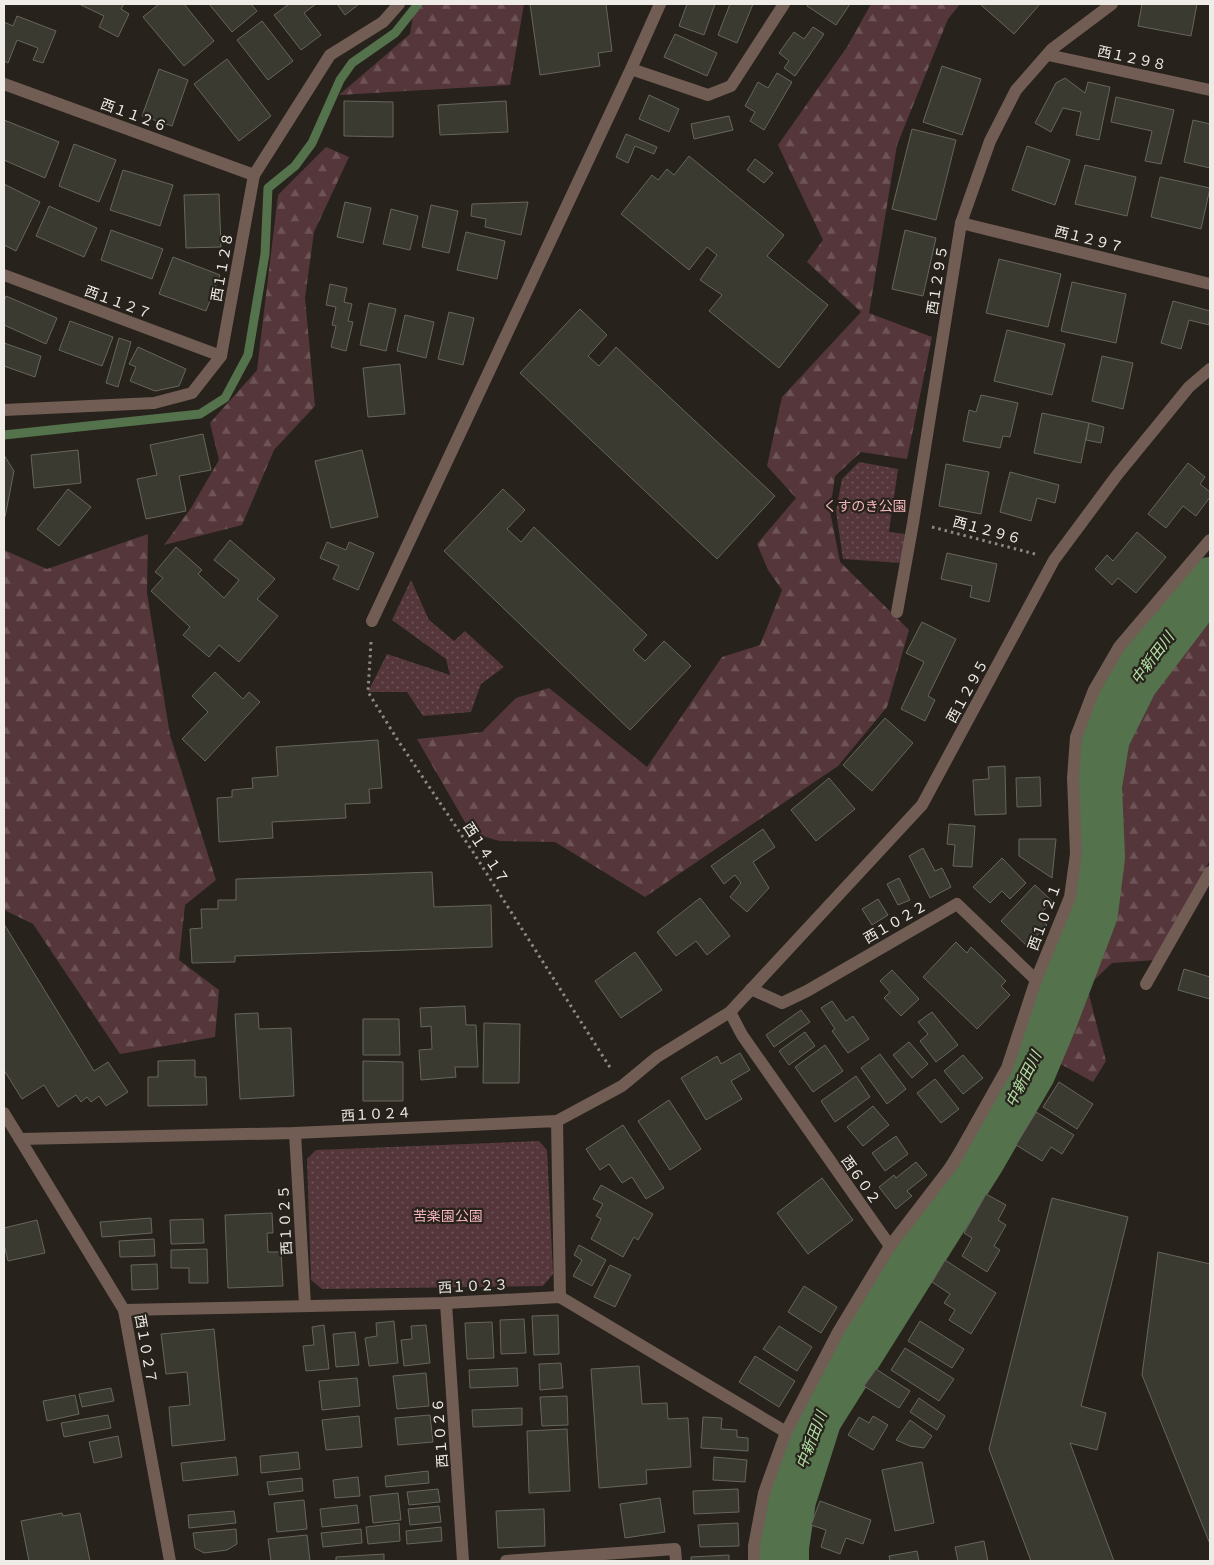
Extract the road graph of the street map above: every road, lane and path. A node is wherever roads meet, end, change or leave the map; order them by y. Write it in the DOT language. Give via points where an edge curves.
graph roads {
  1 [pos="399,4"];
  2 [pos="660,4"];
  3 [pos="784,4"];
  4 [pos="1112,4"];
  5 [pos="1048,55"];
  6 [pos="631,69"];
  7 [pos="4,84"];
  8 [pos="1210,90"];
  9 [pos="254,175"];
  10 [pos="961,223"];
  11 [pos="4,275"];
  12 [pos="1210,284"];
  13 [pos="221,356"];
  14 [pos="1210,369"];
  15 [pos="4,410"];
  16 [pos="913,522"];
  17 [pos="1210,540"];
  18 [pos="1054,560"];
  19 [pos="897,612"];
  20 [pos="372,621"];
  21 [pos="1210,872"];
  22 [pos="1036,980"];
  23 [pos="1146,984"];
  24 [pos="751,989"];
  25 [pos="730,1012"];
  26 [pos="622,1086"];
  27 [pos="4,1113"];
  28 [pos="557,1121"];
  29 [pos="295,1133"];
  30 [pos="20,1139"];
  31 [pos="890,1246"];
  32 [pos="560,1297"];
  33 [pos="446,1303"];
  34 [pos="304,1305"];
  35 [pos="124,1310"];
  36 [pos="786,1432"];
  37 [pos="607,1558"];
  38 [pos="170,1561"];
  39 [pos="463,1561"];
  40 [pos="506,1561"];
  41 [pos="676,1561"];
  42 [pos="754,1561"];
  1 -- 9 [label="street, 西１１２８" via="383,22 330,55"];
  2 -- 6 [label="street"];
  3 -- 6 [label="street" via="732,86 708,95"];
  4 -- 5 [label="street, 西１２９５"];
  5 -- 8 [label="street, 西１２９８"];
  5 -- 10 [label="street, 西１２９５" via="1016,90 990,141"];
  6 -- 20 [label="street"];
  7 -- 9 [label="street, 西１１２６"];
  9 -- 13 [label="street, 西１１２８"];
  10 -- 12 [label="street, 西１２９７"];
  10 -- 16 [label="street, 西１２９５"];
  11 -- 13 [label="street, 西１１２７"];
  13 -- 15 [label="street, 西１１２８" via="192,393 154,403"];
  14 -- 18 [label="street, 西１２９５" via="1188,387"];
  16 -- 18 [label="path, 西１２９６"];
  16 -- 19 [label="street, 西１２９５"];
  17 -- 22 [label="street, 西１０２１" via="1119,646 1094,690 1076,737 1073,778 1076,854 1070,897"];
  18 -- 24 [label="street, 西１２９５" via="922,805"];
  20 -- 26 [label="path, 西１４１７" via="368,692"];
  21 -- 23 [label="street"];
  22 -- 24 [label="street, 西１０２２" via="957,904 782,1003"];
  22 -- 31 [label="street, 西１０２１" via="1008,1068 953,1164"];
  24 -- 25 [label="street, 西１２９５"];
  25 -- 26 [label="street" via="657,1057"];
  25 -- 31 [label="street, 西６０２" via="742,1035"];
  26 -- 28 [label="street"];
  27 -- 30 [label="street, 西１０２７"];
  28 -- 29 [label="street, 西１０２４"];
  28 -- 32 [label="street"];
  29 -- 30 [label="street, 西１０２４"];
  29 -- 34 [label="street, 西１０２５"];
  30 -- 35 [label="street, 西１０２７"];
  31 -- 36 [label="street" via="838,1332"];
  32 -- 33 [label="street, 西１０２３"];
  32 -- 36 [label="street"];
  33 -- 34 [label="street, 西１０２３"];
  33 -- 39 [label="street, 西１０２６"];
  34 -- 35 [label="street, 西１０２３"];
  35 -- 38 [label="street, 西１０２７"];
  36 -- 42 [label="street" via="764,1493"];
  37 -- 40 [label="street"];
  37 -- 41 [label="street" via="675,1549"];
}
